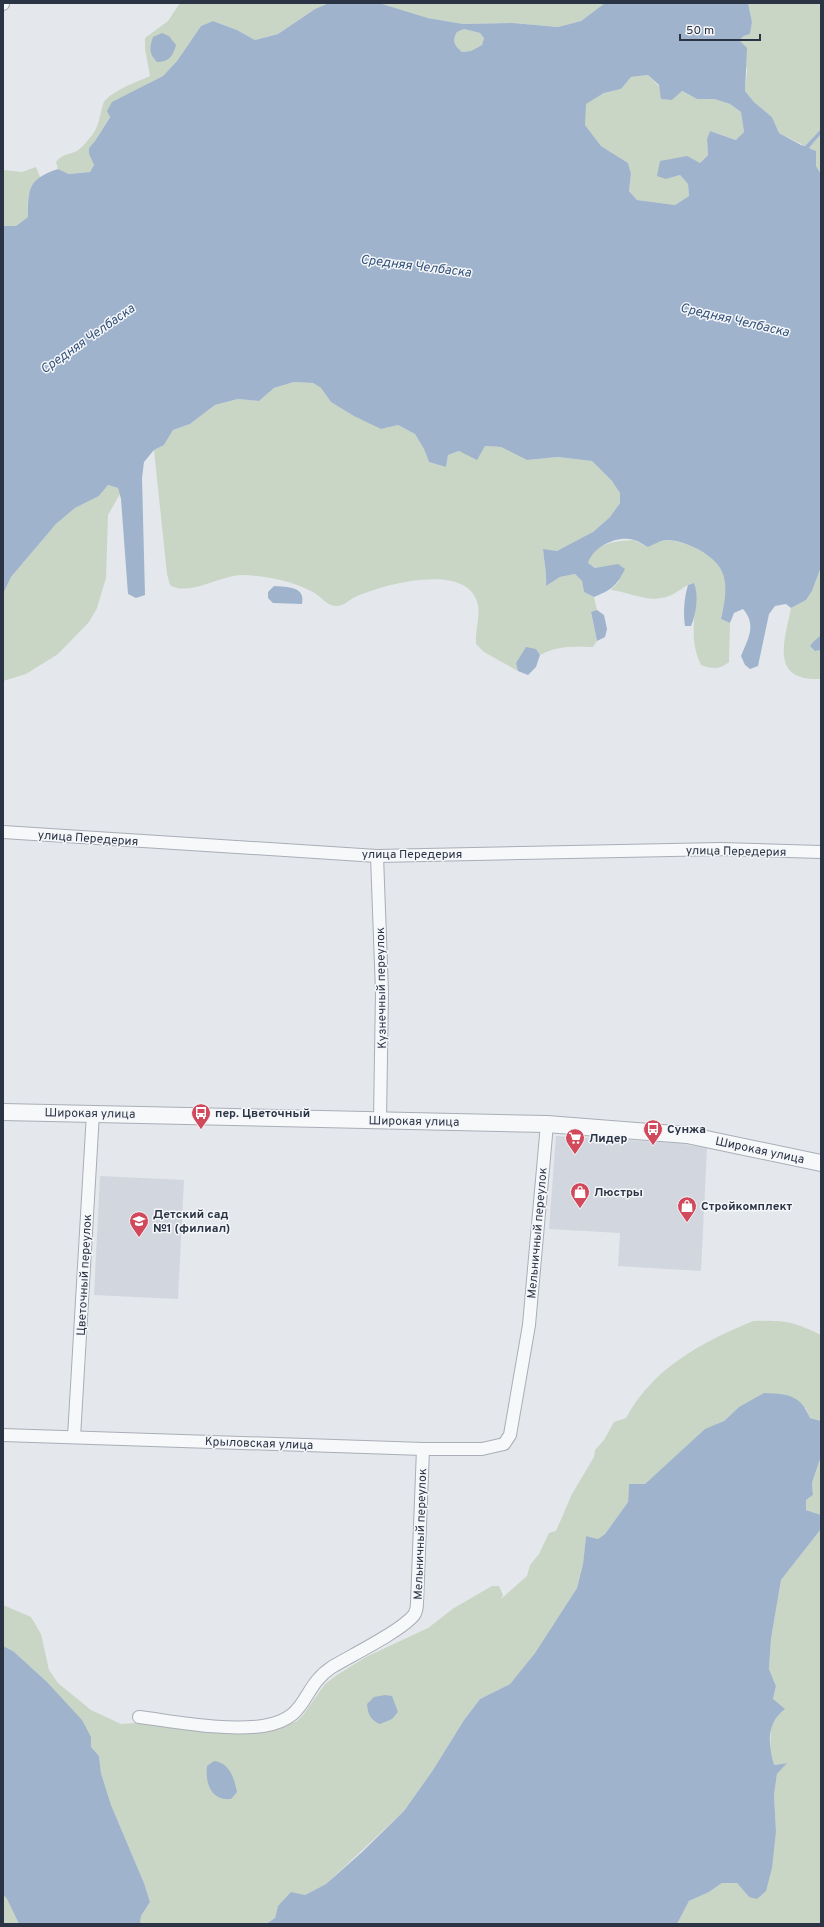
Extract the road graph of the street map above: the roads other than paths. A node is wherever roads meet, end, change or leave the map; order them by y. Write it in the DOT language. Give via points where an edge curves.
graph roads {
  1 [pos="3,832"];
  2 [pos="821,852"];
  3 [pos="377,856"];
  4 [pos="3,1112"];
  5 [pos="94,1113"];
  6 [pos="380,1120"];
  7 [pos="547,1124"];
  8 [pos="821,1163"];
  9 [pos="3,1435"];
  10 [pos="510,1435"];
  11 [pos="74,1437"];
  12 [pos="423,1449"];
  13 [pos="139,1717"];
  1 -- 3 [label="street, улица Передерия"];
  2 -- 3 [label="street, улица Передерия" via="721,849"];
  3 -- 6 [label="street, Кузнечный переулок" via="382,992"];
  4 -- 5 [label="street, Широкая улица"];
  5 -- 6 [label="street, Широкая улица"];
  5 -- 11 [label="street, Цветочный переулок"];
  6 -- 7 [label="street, Широкая улица"];
  7 -- 8 [label="street, Широкая улица" via="687,1135"];
  7 -- 10 [label="street, Мельничный переулок" via="529,1325"];
  9 -- 11 [label="street, Крыловская улица"];
  10 -- 12 [label="street, Крыловская улица" via="504,1444 482,1450"];
  11 -- 12 [label="street, Крыловская улица"];
  12 -- 13 [label="street, Мельничный переулок" via="417,1603 413,1615 396,1629 330,1669 315,1682 295,1713 286,1719 263,1726 232,1727"];
}
